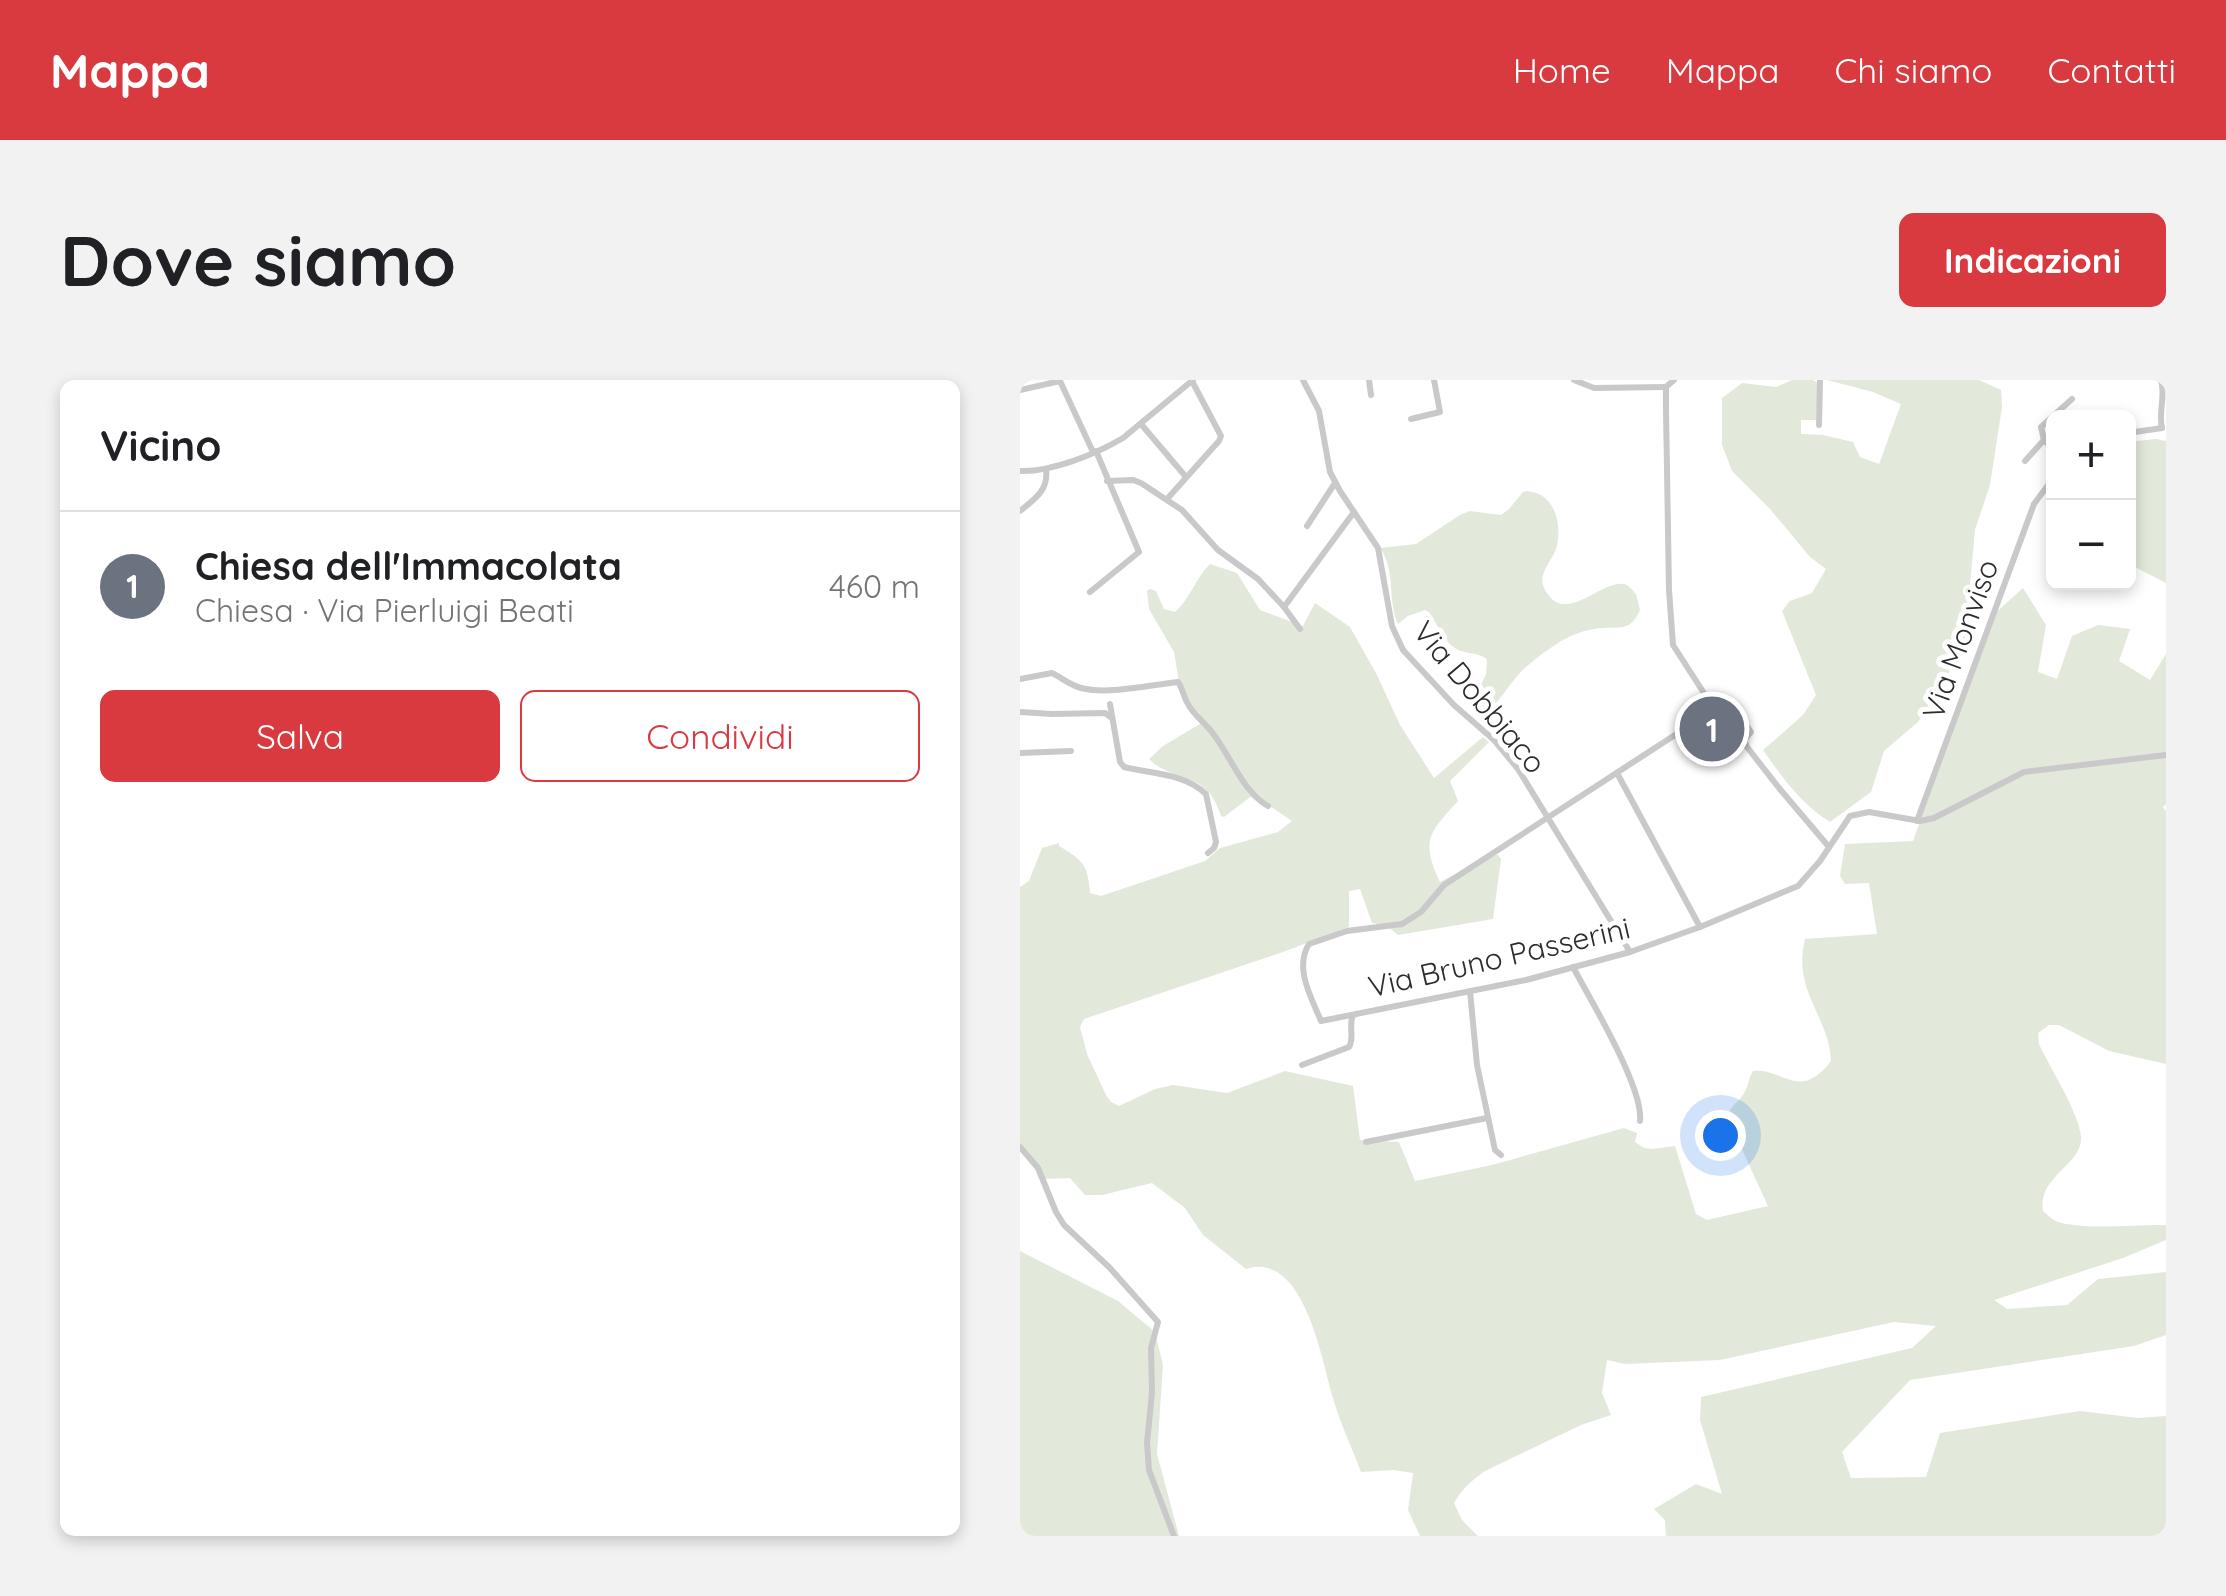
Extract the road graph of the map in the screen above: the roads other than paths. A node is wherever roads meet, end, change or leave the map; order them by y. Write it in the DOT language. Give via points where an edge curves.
graph roads {
  1 [pos="1061,380"];
  2 [pos="1192,380"];
  3 [pos="1303,380"];
  4 [pos="1369,380"];
  5 [pos="1434,380"];
  6 [pos="1574,380"];
  7 [pos="1674,380"];
  8 [pos="1820,380"];
  9 [pos="2161,380"];
  10 [pos="1595,384"];
  11 [pos="1666,386"];
  12 [pos="1020,390"];
  13 [pos="1371,395"];
  14 [pos="2072,399"];
  15 [pos="1411,420"];
  16 [pos="1141,424"];
  17 [pos="1819,425"];
  18 [pos="2164,430"];
  19 [pos="2136,432"];
  20 [pos="2044,440"];
  21 [pos="1095,452"];
  22 [pos="2025,461"];
  23 [pos="1046,469"];
  24 [pos="1020,471"];
  25 [pos="1186,476"];
  26 [pos="1107,481"];
  27 [pos="1336,483"];
  28 [pos="2046,488"];
  29 [pos="1167,499"];
  30 [pos="1020,511"];
  31 [pos="1354,512"];
  32 [pos="1307,526"];
  33 [pos="1090,592"];
  34 [pos="1284,607"];
  35 [pos="1300,629"];
  36 [pos="1020,678"];
  37 [pos="1110,704"];
  38 [pos="1715,710"];
  39 [pos="1020,712"];
  40 [pos="1113,720"];
  41 [pos="1071,751"];
  42 [pos="1020,754"];
  43 [pos="2166,755"];
  44 [pos="1617,772"];
  45 [pos="1268,806"];
  46 [pos="1547,820"];
  47 [pos="1918,821"];
  48 [pos="1829,847"];
  49 [pos="1208,852"];
  50 [pos="1700,927"];
  51 [pos="1630,952"];
  52 [pos="1573,968"];
  53 [pos="1470,991"];
  54 [pos="1354,1014"];
  55 [pos="1302,1065"];
  56 [pos="1487,1118"];
  57 [pos="1640,1121"];
  58 [pos="1366,1142"];
  59 [pos="1020,1147"];
  60 [pos="1501,1155"];
  61 [pos="1174,1536"];
  1 -- 12 [label="street"];
  1 -- 21 [label="street"];
  2 -- 16 [label="street"];
  2 -- 25 [label="street" via="1220,436"];
  3 -- 27 [label="street, Via Dobbiaco" via="1319,411"];
  4 -- 13 [label="street"];
  5 -- 15 [label="street" via="1440,412"];
  6 -- 10 [label="street"];
  7 -- 11 [label="street"];
  8 -- 17 [label="street"];
  9 -- 18 [label="street"];
  10 -- 11 [label="street"];
  11 -- 38 [label="street" via="1673,645"];
  14 -- 20 [label="street" via="2041,427"];
  16 -- 21 [label="street"];
  16 -- 25 [label="street"];
  18 -- 19 [label="street"];
  20 -- 22 [label="street"];
  21 -- 23 [label="street"];
  21 -- 26 [label="street"];
  23 -- 24 [label="street"];
  23 -- 30 [label="street" via="1044,488"];
  25 -- 29 [label="street"];
  26 -- 29 [label="street" via="1133,480"];
  26 -- 33 [label="street" via="1139,552"];
  27 -- 31 [label="street, Via Dobbiaco"];
  27 -- 32 [label="street"];
  28 -- 47 [label="street, Via Monviso" via="2034,504"];
  29 -- 34 [label="street"];
  31 -- 34 [label="street"];
  31 -- 46 [label="street, Via Dobbiaco" via="1378,548 1403,650 1494,740"];
  34 -- 35 [label="street"];
  36 -- 45 [label="street" via="1052,673 1086,689 1178,682 1187,703"];
  37 -- 40 [label="street"];
  38 -- 44 [label="street"];
  38 -- 48 [label="street" via="1727,722 1741,718 1751,732 1747,747"];
  39 -- 40 [label="street" via="1106,713"];
  40 -- 49 [label="street" via="1124,767 1170,776 1206,794 1216,842"];
  41 -- 42 [label="street"];
  43 -- 47 [label="street" via="2024,772"];
  44 -- 46 [label="street"];
  44 -- 50 [label="street"];
  46 -- 51 [label="street, Via Dobbiaco"];
  46 -- 54 [label="street, Via Bruno Passerini" via="1444,885 1402,924 1310,944 1302,967 1321,1021"];
  47 -- 48 [label="street, Via Bruno Passerini" via="1858,813"];
  48 -- 50 [label="street, Via Bruno Passerini" via="1798,886"];
  50 -- 51 [label="street, Via Bruno Passerini"];
  51 -- 52 [label="street, Via Bruno Passerini"];
  52 -- 53 [label="street, Via Bruno Passerini"];
  52 -- 57 [label="street" via="1623,1064"];
  53 -- 54 [label="street, Via Bruno Passerini"];
  53 -- 56 [label="street"];
  54 -- 55 [label="street" via="1349,1047"];
  56 -- 58 [label="street"];
  56 -- 60 [label="street"];
  59 -- 61 [label="street" via="1038,1168 1064,1225 1158,1322 1150,1348 1149,1470"];
}
